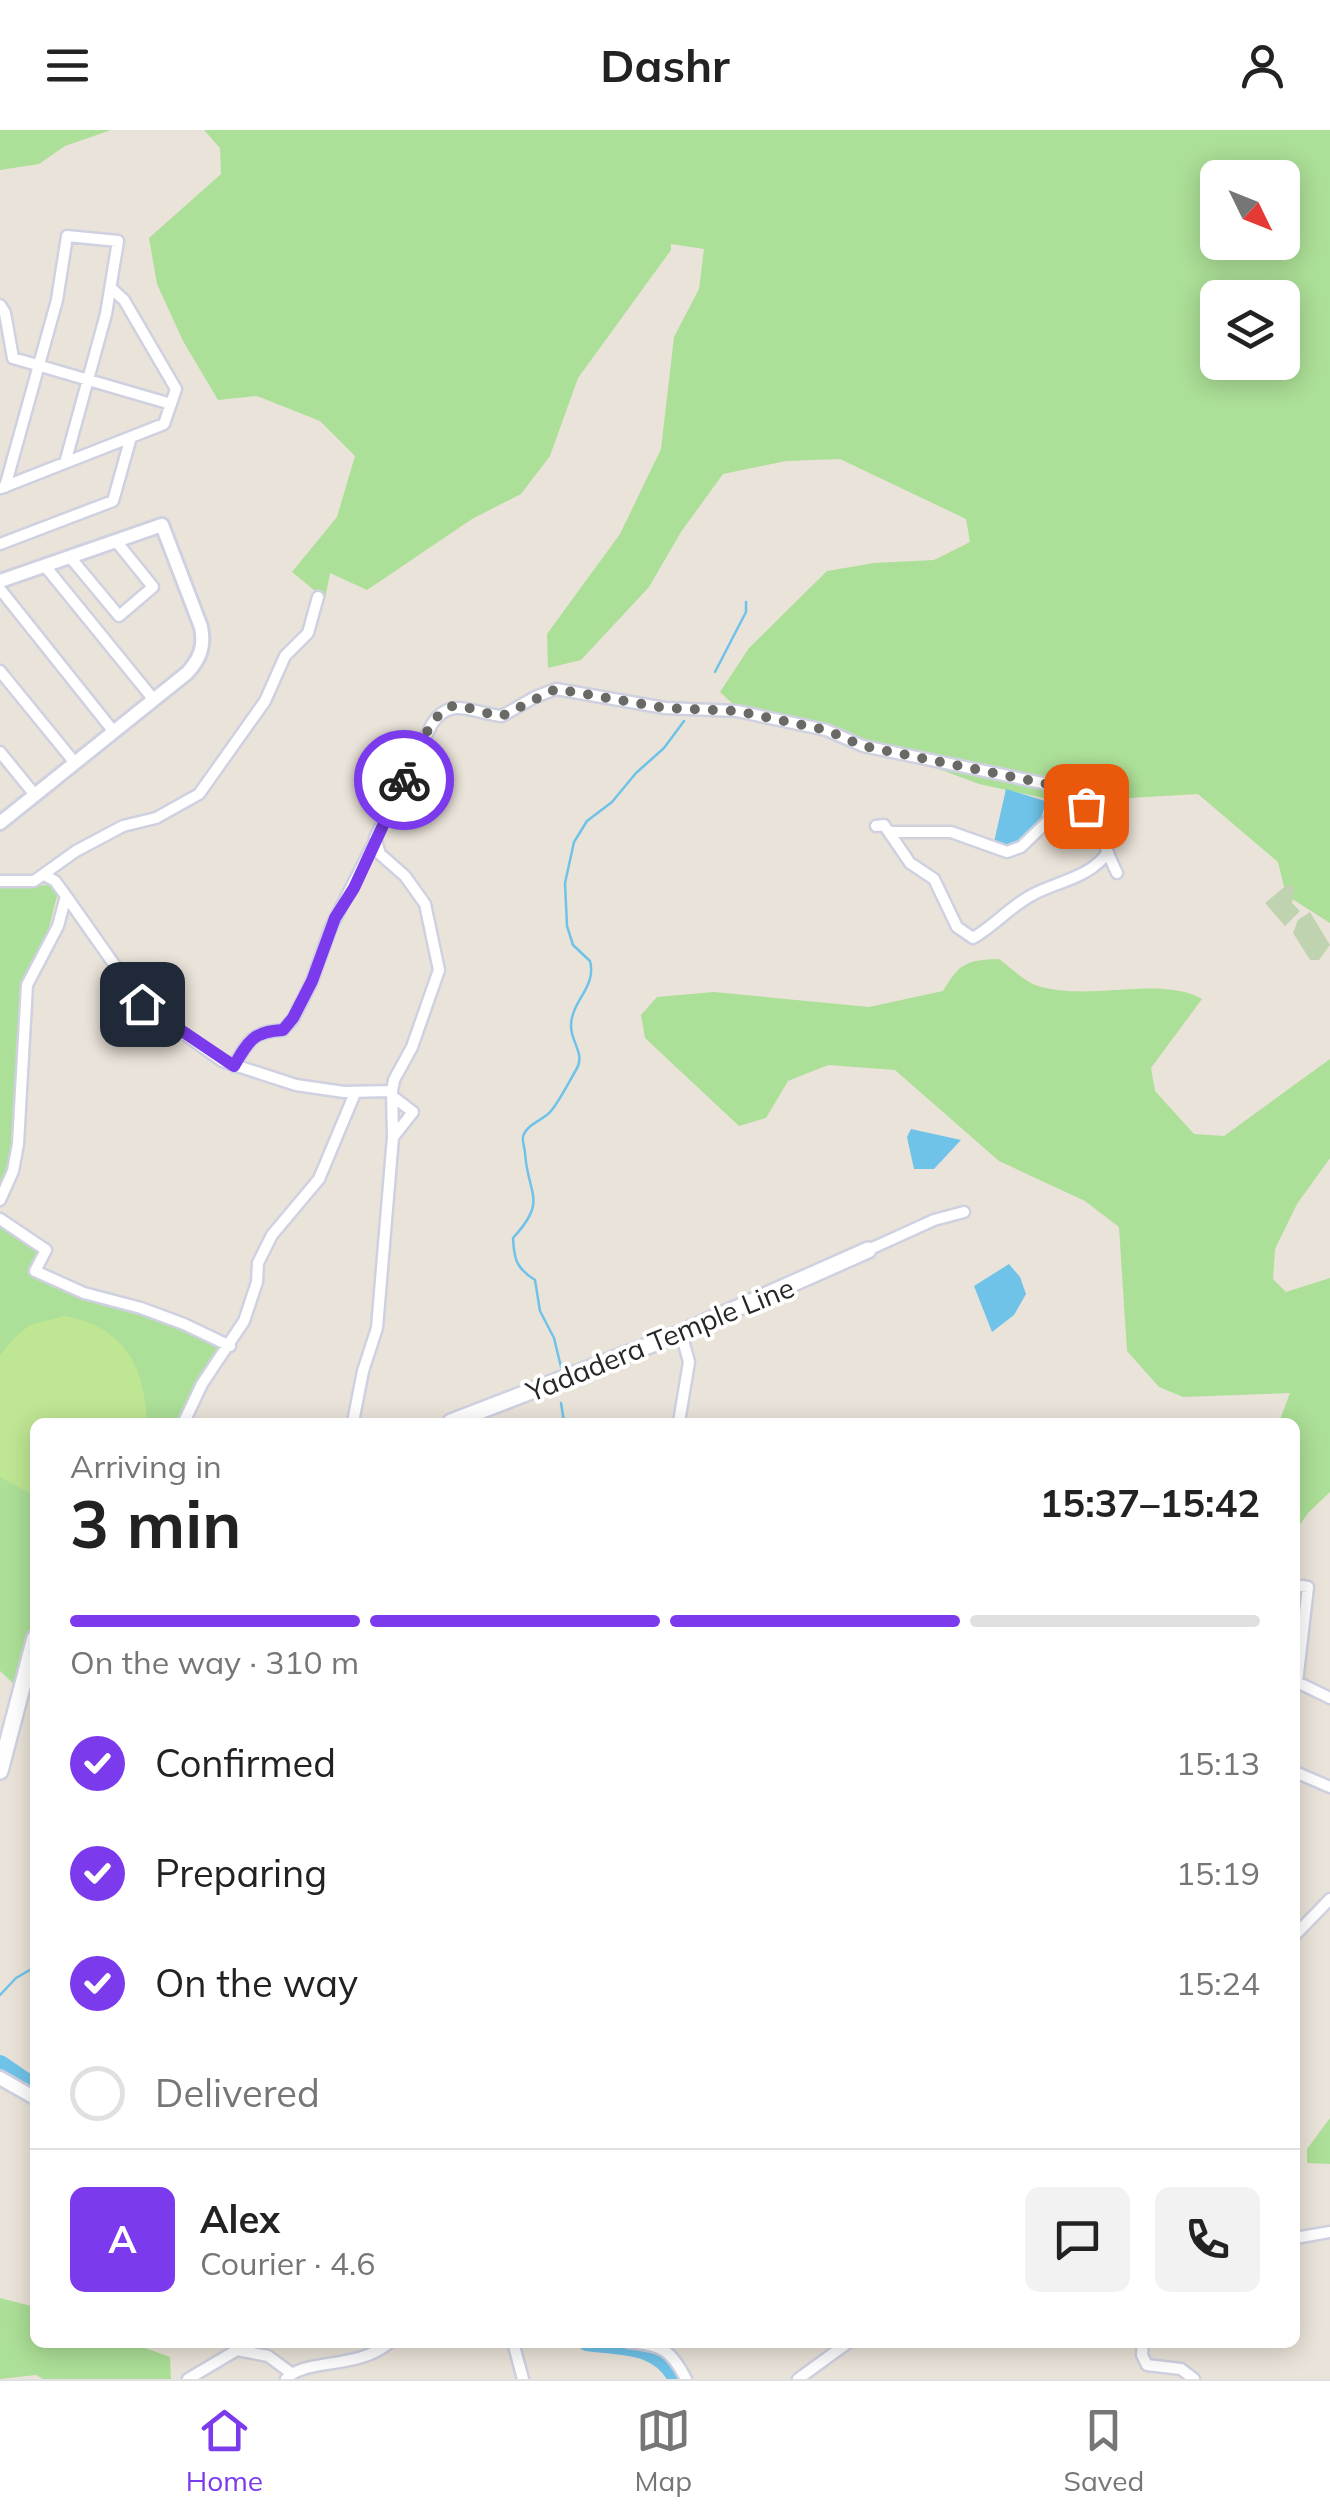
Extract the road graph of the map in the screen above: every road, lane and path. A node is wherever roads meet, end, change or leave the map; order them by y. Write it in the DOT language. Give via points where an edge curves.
graph roads {
  1 [pos="112,289"];
  2 [pos="0,305"];
  3 [pos="3,321"];
  4 [pos="38,366"];
  5 [pos="88,380"];
  6 [pos="171,404"];
  7 [pos="131,437"];
  8 [pos="65,463"];
  9 [pos="2,488"];
  10 [pos="116,541"];
  11 [pos="0,544"];
  12 [pos="70,557"];
  13 [pos="45,566"];
  14 [pos="0,585"];
  15 [pos="318,597"];
  16 [pos="0,671"];
  17 [pos="154,700"];
  18 [pos="114,732"];
  19 [pos="0,752"];
  20 [pos="75,763"];
  21 [pos="35,795"];
  22 [pos="1075,795"];
  23 [pos="0,824"];
  24 [pos="876,826"];
  25 [pos="890,832"];
  26 [pos="375,841"];
  27 [pos="1108,852"];
  28 [pos="1117,873"];
  29 [pos="46,876"];
  30 [pos="0,881"];
  31 [pos="66,896"];
  32 [pos="234,1066"];
  33 [pos="354,1093"];
  34 [pos="392,1093"];
  35 [pos="394,1136"];
  36 [pos="0,1200"];
  37 [pos="964,1212"];
  38 [pos="0,1218"];
  39 [pos="868,1250"];
  40 [pos="681,1333"];
  41 [pos="230,1346"];
  42 [pos="186,1418"];
  43 [pos="354,1418"];
  44 [pos="461,1418"];
  45 [pos="680,1418"];
  46 [pos="1300,1586"];
  47 [pos="1300,1650"];
  48 [pos="30,1657"];
  49 [pos="1300,1684"];
  50 [pos="1330,1698"];
  51 [pos="0,1771"];
  52 [pos="1300,1774"];
  53 [pos="1330,1788"];
  54 [pos="1330,1900"];
  55 [pos="1300,1930"];
  56 [pos="0,2078"];
  57 [pos="30,2095"];
  58 [pos="1330,2232"];
  59 [pos="1300,2237"];
  60 [pos="384,2348"];
  61 [pos="515,2348"];
  62 [pos="661,2348"];
  63 [pos="840,2348"];
  64 [pos="1143,2348"];
  65 [pos="289,2376"];
  66 [pos="188,2379"];
  67 [pos="524,2379"];
  68 [pos="686,2379"];
  69 [pos="798,2379"];
  70 [pos="1194,2379"];
  1 -- 4 [label="street" via="118,242 67,236"];
  1 -- 5 [label="street"];
  1 -- 6 [label="street" via="176,389"];
  2 -- 3 [label="street"];
  3 -- 4 [label="street" via="13,358"];
  4 -- 5 [label="street"];
  4 -- 9 [label="street"];
  5 -- 6 [label="street"];
  5 -- 8 [label="street"];
  6 -- 7 [label="street" via="164,424"];
  7 -- 8 [label="street"];
  7 -- 11 [label="street" via="113,501"];
  8 -- 9 [label="street"];
  10 -- 12 [label="street"];
  10 -- 12 [label="street" via="154,587 119,616"];
  10 -- 17 [label="street" via="162,525 201,627 194,665"];
  12 -- 13 [label="street"];
  13 -- 14 [label="street"];
  13 -- 17 [label="street"];
  14 -- 18 [label="street"];
  15 -- 29 [label="street" via="308,633 285,656 265,701 204,788 156,818 130,822 82,848"];
  16 -- 20 [label="street"];
  17 -- 18 [label="street"];
  18 -- 20 [label="street"];
  19 -- 21 [label="street"];
  20 -- 21 [label="street"];
  21 -- 23 [label="street"];
  22 -- 25 [label="street" via="1021,848 1007,852 952,832"];
  22 -- 26 [label="street" via="863,746 797,723 556,689 502,716 457,705 443,710"];
  22 -- 27 [label="street"];
  24 -- 25 [label="street"];
  25 -- 27 [label="street" via="910,863 934,878 958,926 973,938"];
  26 -- 32 [label="street" via="293,1018 283,1030 267,1030 249,1042"];
  26 -- 34 [label="street" via="425,904 439,970"];
  27 -- 28 [label="street"];
  29 -- 30 [label="street"];
  29 -- 31 [label="street"];
  31 -- 32 [label="street" via="142,1004"];
  31 -- 36 [label="street" via="27,986 18,1144"];
  32 -- 33 [label="street"];
  33 -- 34 [label="street"];
  33 -- 41 [label="street" via="319,1179 280,1222 258,1263 255,1291"];
  34 -- 35 [label="street"];
  34 -- 35 [label="street" via="413,1112"];
  35 -- 43 [label="street" via="377,1328"];
  37 -- 39 [label="street"];
  38 -- 41 [label="street" via="46,1250 35,1271"];
  39 -- 40 [label="main road, Yadadera Temple Line"];
  40 -- 44 [label="main road, Yadadera Temple Line"];
  40 -- 45 [label="street" via="689,1362"];
  41 -- 42 [label="street"];
  46 -- 47 [label="street" via="1308,1587"];
  48 -- 51 [label="main road"];
  49 -- 50 [label="street"];
  52 -- 53 [label="street"];
  54 -- 55 [label="street"];
  56 -- 57 [label="street"];
  58 -- 59 [label="street"];
  60 -- 65 [label="street"];
  61 -- 67 [label="street"];
  62 -- 68 [label="street"];
  63 -- 69 [label="street"];
  64 -- 70 [label="street" via="1147,2365 1181,2368"];
  65 -- 66 [label="street" via="268,2356 238,2350"];
}
